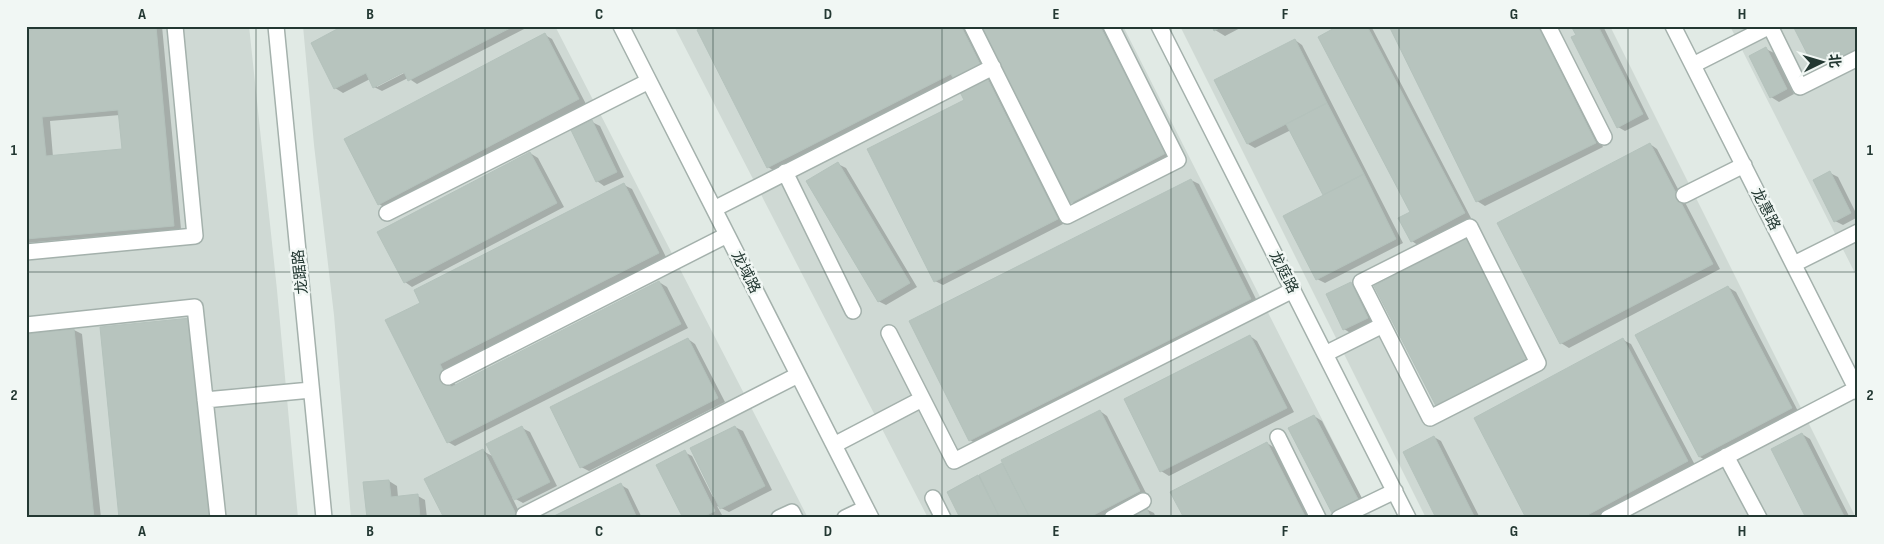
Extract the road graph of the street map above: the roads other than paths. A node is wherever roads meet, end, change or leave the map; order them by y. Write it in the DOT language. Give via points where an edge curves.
graph roads {
  1 [pos="175,26"];
  2 [pos="276,26"];
  3 [pos="621,26"];
  4 [pos="972,26"];
  5 [pos="1111,26"];
  6 [pos="1159,26"];
  7 [pos="1673,26"];
  8 [pos="1552,28"];
  9 [pos="1858,58"];
  10 [pos="1693,65"];
  11 [pos="993,67"];
  12 [pos="649,81"];
  13 [pos="1604,137"];
  14 [pos="1744,164"];
  15 [pos="785,172"];
  16 [pos="1684,195"];
  17 [pos="714,209"];
  18 [pos="387,213"];
  19 [pos="1858,232"];
  20 [pos="727,235"];
  21 [pos="26,252"];
  22 [pos="1794,264"];
  23 [pos="1293,290"];
  24 [pos="854,311"];
  25 [pos="26,325"];
  26 [pos="1383,325"];
  27 [pos="889,333"];
  28 [pos="1325,354"];
  29 [pos="798,375"];
  30 [pos="448,377"];
  31 [pos="312,390"];
  32 [pos="1857,391"];
  33 [pos="922,399"];
  34 [pos="205,400"];
  35 [pos="1278,437"];
  36 [pos="834,445"];
  37 [pos="1726,456"];
  38 [pos="1395,491"];
  39 [pos="932,498"];
  40 [pos="1143,502"];
  41 [pos="868,513"];
  42 [pos="524,515"];
  43 [pos="218,518"];
  44 [pos="324,518"];
  45 [pos="779,518"];
  46 [pos="795,518"];
  47 [pos="845,518"];
  48 [pos="943,518"];
  49 [pos="1112,518"];
  50 [pos="1318,518"];
  51 [pos="1339,518"];
  52 [pos="1408,518"];
  53 [pos="1608,518"];
  54 [pos="1759,518"];
  1 -- 21 [label="street" via="195,236"];
  2 -- 31 [label="street, 龙踞路"];
  3 -- 12 [label="street, 龙域路"];
  4 -- 11 [label="street"];
  5 -- 11 [label="street" via="1178,160 1067,216"];
  6 -- 23 [label="street, 龙庭路"];
  7 -- 10 [label="street, 龙惠路"];
  8 -- 13 [label="street"];
  9 -- 10 [label="street" via="1800,87 1770,26"];
  10 -- 14 [label="street, 龙惠路"];
  11 -- 15 [label="street"];
  12 -- 17 [label="street, 龙域路"];
  12 -- 18 [label="street"];
  14 -- 16 [label="street"];
  14 -- 22 [label="street, 龙惠路"];
  15 -- 17 [label="street"];
  15 -- 24 [label="street"];
  17 -- 20 [label="street, 龙域路"];
  19 -- 22 [label="street"];
  20 -- 29 [label="street, 龙域路"];
  20 -- 30 [label="street"];
  22 -- 32 [label="street, 龙惠路"];
  23 -- 28 [label="street, 龙庭路"];
  23 -- 33 [label="street" via="954,461"];
  25 -- 34 [label="street" via="195,307"];
  26 -- 26 [label="street" via="1430,418 1538,363 1470,227 1362,282"];
  26 -- 28 [label="street"];
  27 -- 33 [label="street"];
  28 -- 38 [label="street, 龙庭路"];
  29 -- 36 [label="street, 龙域路"];
  29 -- 42 [label="street"];
  31 -- 34 [label="street"];
  31 -- 44 [label="street, 龙踞路"];
  32 -- 37 [label="street"];
  33 -- 36 [label="street"];
  34 -- 43 [label="street"];
  35 -- 50 [label="street"];
  36 -- 41 [label="street, 龙域路"];
  37 -- 53 [label="street"];
  37 -- 54 [label="street"];
  38 -- 51 [label="street"];
  38 -- 52 [label="street, 龙庭路"];
  39 -- 48 [label="street"];
  40 -- 49 [label="street"];
  41 -- 47 [label="street"];
  45 -- 46 [label="street" via="792,512"];
}
